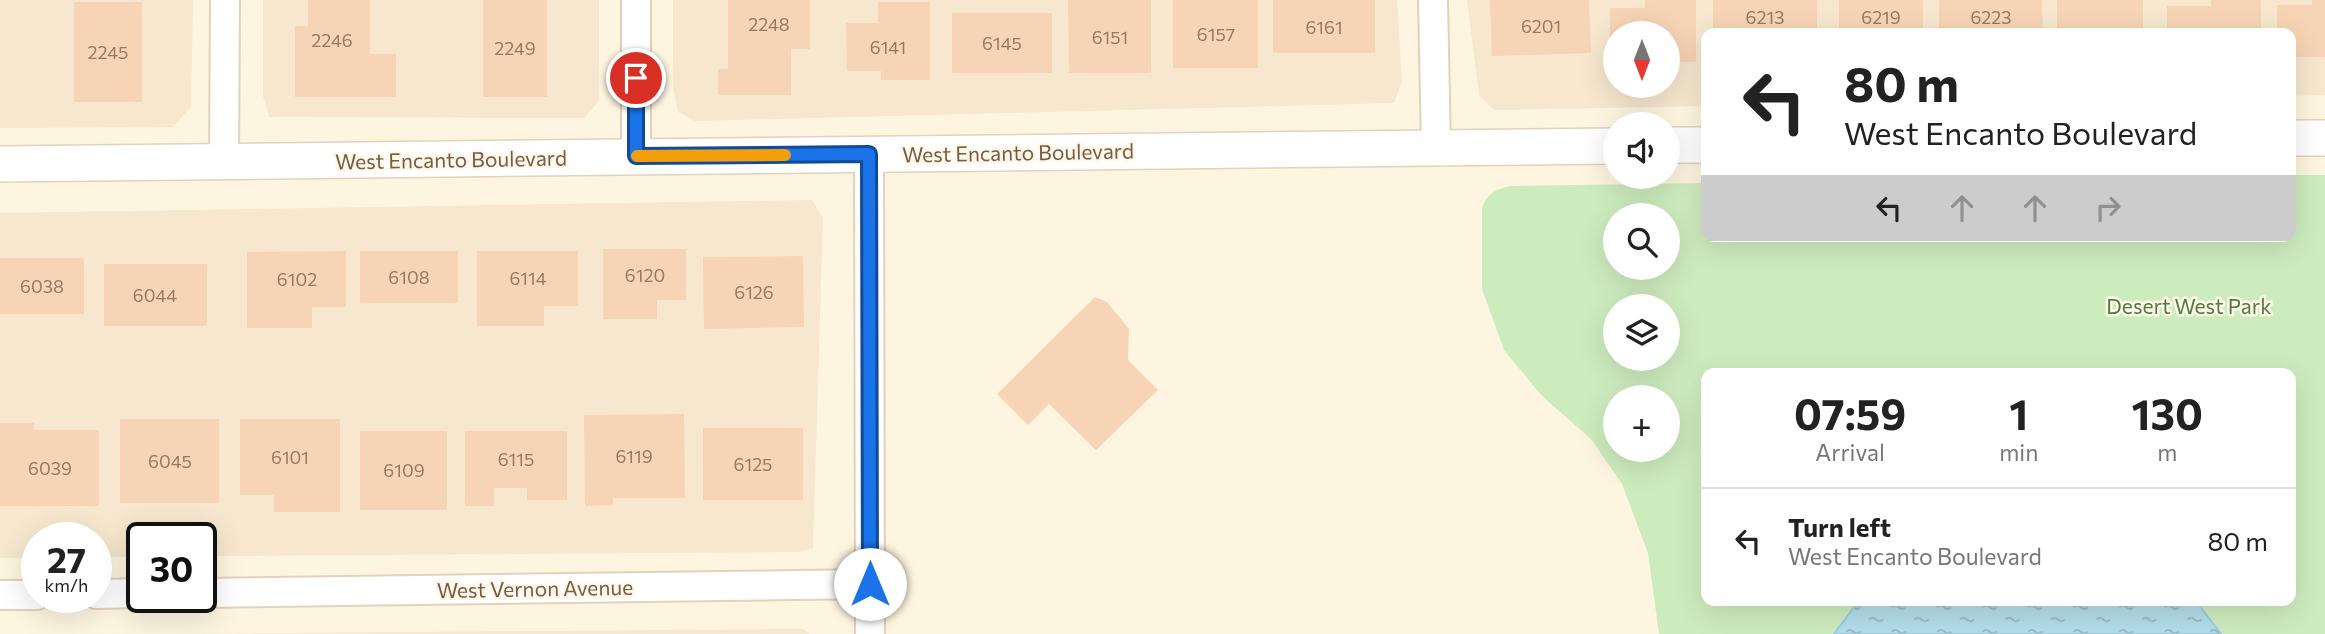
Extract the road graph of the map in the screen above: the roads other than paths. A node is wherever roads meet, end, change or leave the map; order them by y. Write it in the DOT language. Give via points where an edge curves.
graph roads {
  1 [pos="225,0"];
  2 [pos="636,0"];
  3 [pos="1433,0"];
  4 [pos="2296,138"];
  5 [pos="2325,138"];
  6 [pos="1680,145"];
  7 [pos="1701,145"];
  8 [pos="1603,146"];
  9 [pos="1436,148"];
  10 [pos="869,154"];
  11 [pos="636,156"];
  12 [pos="224,161"];
  13 [pos="0,164"];
  14 [pos="870,584"];
  15 [pos="217,593"];
  16 [pos="0,595"];
  17 [pos="21,595"];
  18 [pos="870,634"];
  1 -- 12 [label="street"];
  2 -- 11 [label="street"];
  3 -- 9 [label="street"];
  4 -- 5 [label="street"];
  6 -- 7 [label="street"];
  8 -- 9 [label="street, West Encanto Boulevard"];
  9 -- 10 [label="street, West Encanto Boulevard"];
  10 -- 11 [label="street, West Encanto Boulevard"];
  10 -- 14 [label="street"];
  11 -- 12 [label="street, West Encanto Boulevard"];
  12 -- 13 [label="street, West Encanto Boulevard"];
  14 -- 15 [label="street, West Vernon Avenue"];
  14 -- 18 [label="street"];
  16 -- 17 [label="street"];
}
